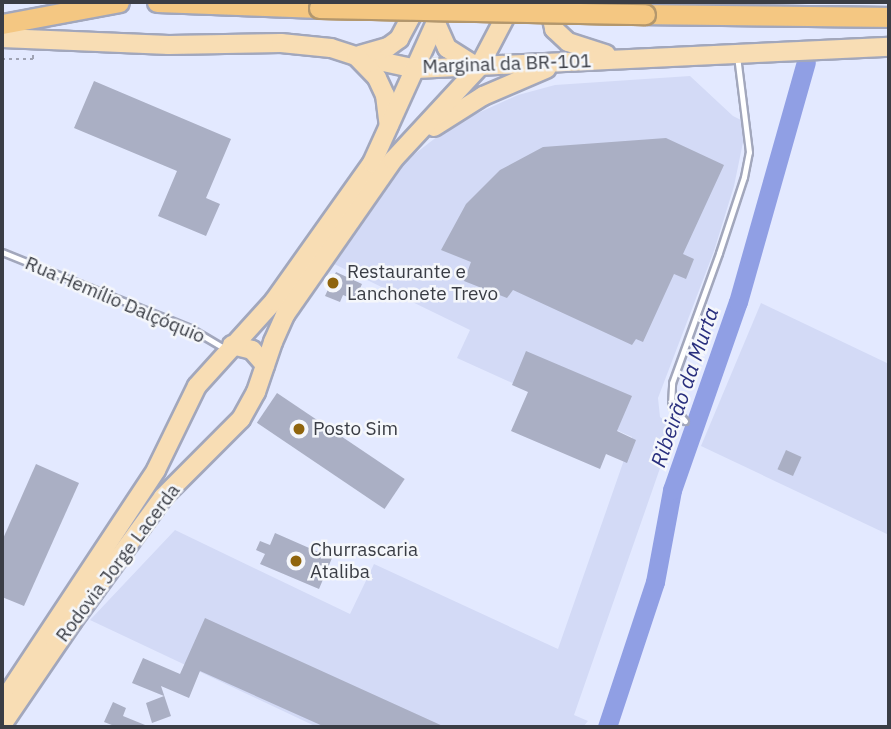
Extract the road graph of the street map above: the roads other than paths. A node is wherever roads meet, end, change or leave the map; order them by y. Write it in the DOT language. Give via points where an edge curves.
graph roads {
  1 [pos="119,2"];
  2 [pos="157,2"];
  3 [pos="414,2"];
  4 [pos="445,2"];
  5 [pos="513,2"];
  6 [pos="548,2"];
  7 [pos="889,16"];
  8 [pos="435,21"];
  9 [pos="2,24"];
  10 [pos="2,38"];
  11 [pos="889,47"];
  12 [pos="356,56"];
  13 [pos="737,56"];
  14 [pos="627,59"];
  15 [pos="559,63"];
  16 [pos="479,67"];
  17 [pos="416,69"];
  18 [pos="390,129"];
  19 [pos="403,148"];
  20 [pos="2,252"];
  21 [pos="229,347"];
  22 [pos="265,365"];
  23 [pos="685,421"];
  24 [pos="172,434"];
  25 [pos="204,456"];
  26 [pos="2,703"];
  27 [pos="2,725"];
  1 -- 9 [label="highway"];
  2 -- 7 [label="highway, bridge"];
  3 -- 12 [label="main road" via="399,39"];
  4 -- 8 [label="main road, Rodovia Jorge Lacerda"];
  5 -- 16 [label="main road, Rodovia Jorge Lacerda"];
  6 -- 14 [label="main road" via="554,30 568,42"];
  8 -- 16 [label="main road" via="447,48"];
  8 -- 17 [label="main road, Rodovia Jorge Lacerda"];
  10 -- 12 [label="main road, Marginal da BR-101" via="169,45 281,43 331,48"];
  11 -- 13 [label="main road, Marginal da BR-101"];
  12 -- 17 [label="main road, Marginal da BR-101"];
  12 -- 18 [label="main road" via="377,78 385,95"];
  13 -- 14 [label="main road, Marginal da BR-101"];
  13 -- 23 [label="lane" via="749,152 724,240 672,383 671,405"];
  14 -- 15 [label="main road, Marginal da BR-101"];
  15 -- 16 [label="main road, Marginal da BR-101"];
  15 -- 19 [label="main road" via="483,96"];
  16 -- 17 [label="main road, Marginal da BR-101"];
  16 -- 19 [label="main road, Rodovia Jorge Lacerda"];
  17 -- 18 [label="main road, Rodovia Jorge Lacerda"];
  18 -- 21 [label="main road, Rodovia Jorge Lacerda" via="372,163 284,288"];
  19 -- 22 [label="main road, Rodovia Jorge Lacerda" via="285,315"];
  20 -- 21 [label="lane, Rua Hemílio Dalçóquio"];
  21 -- 22 [label="main road" via="252,350"];
  21 -- 24 [label="main road, Rodovia Jorge Lacerda" via="191,396"];
  22 -- 25 [label="main road, Rodovia Jorge Lacerda" via="241,419"];
  24 -- 25 [label="main road" via="182,452"];
  24 -- 26 [label="main road, Rodovia Jorge Lacerda" via="156,470 114,537"];
  25 -- 27 [label="main road, Rodovia Jorge Lacerda" via="153,510"];
}
